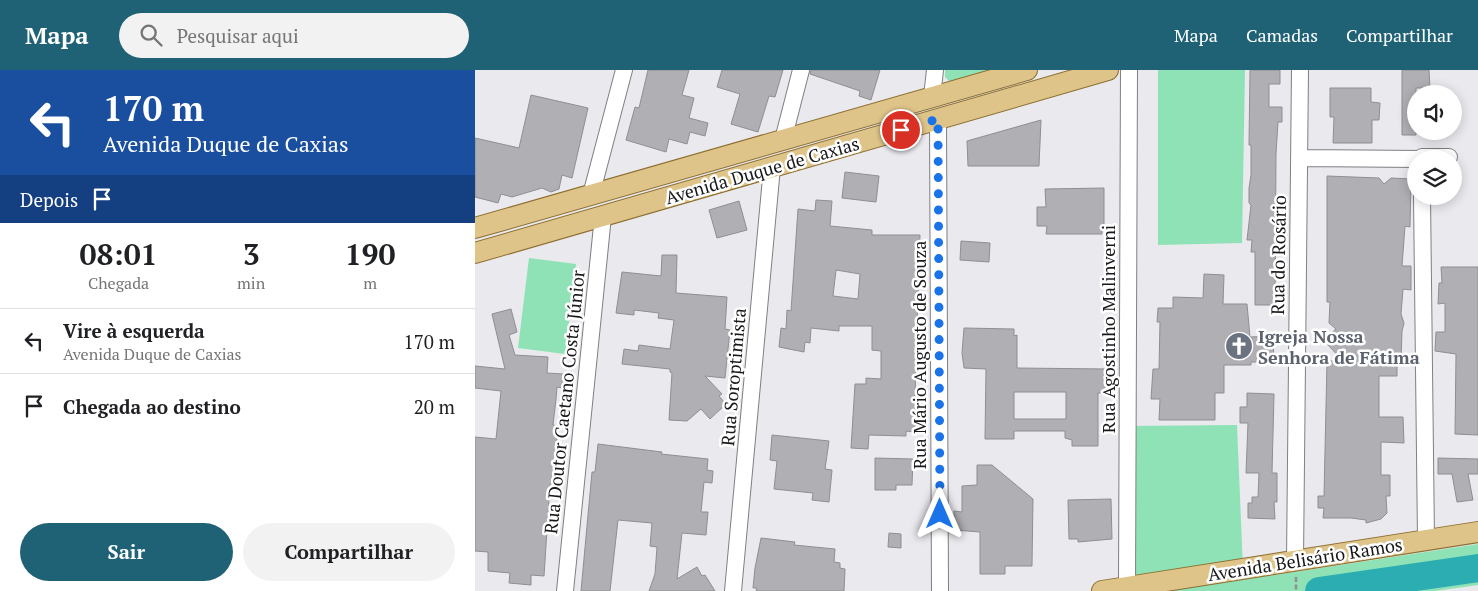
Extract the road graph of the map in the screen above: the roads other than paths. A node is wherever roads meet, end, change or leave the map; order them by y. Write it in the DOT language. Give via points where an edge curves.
graph roads {
  1 [pos="624,70"];
  2 [pos="801,70"];
  3 [pos="935,70"];
  4 [pos="1027,70"];
  5 [pos="1107,70"];
  6 [pos="1129,70"];
  7 [pos="1300,70"];
  8 [pos="932,97"];
  9 [pos="938,119"];
  10 [pos="783,140"];
  11 [pos="1299,158"];
  12 [pos="1407,158"];
  13 [pos="772,167"];
  14 [pos="591,195"];
  15 [pos="1422,205"];
  16 [pos="603,216"];
  17 [pos="475,228"];
  18 [pos="475,254"];
  19 [pos="1478,532"];
  20 [pos="1426,540"];
  21 [pos="1296,568"];
  22 [pos="1127,587"];
  23 [pos="565,591"];
  24 [pos="733,591"];
  25 [pos="940,591"];
  26 [pos="1102,591"];
  1 -- 14 [label="street"];
  2 -- 10 [label="street"];
  3 -- 8 [label="street"];
  4 -- 8 [label="main road, Avenida Duque de Caxias"];
  5 -- 9 [label="main road, Avenida Duque de Caxias"];
  6 -- 22 [label="street, Rua Agostinho Malinverni"];
  7 -- 11 [label="street, Rua do Rosário"];
  8 -- 10 [label="main road, Avenida Duque de Caxias"];
  9 -- 13 [label="main road, Avenida Duque de Caxias"];
  9 -- 25 [label="street, Rua Mário Augusto de Souza"];
  10 -- 14 [label="main road, Avenida Duque de Caxias"];
  11 -- 12 [label="street"];
  11 -- 21 [label="street, Rua do Rosário"];
  13 -- 16 [label="main road, Avenida Duque de Caxias"];
  13 -- 24 [label="street, Rua Soroptimista"];
  14 -- 17 [label="main road, Avenida Duque de Caxias"];
  15 -- 20 [label="street"];
  16 -- 18 [label="main road, Avenida Duque de Caxias"];
  16 -- 23 [label="street, Rua Doutor Caetano Costa Júnior"];
  19 -- 20 [label="main road, Avenida Belisário Ramos"];
  20 -- 21 [label="main road, Avenida Belisário Ramos"];
  21 -- 22 [label="main road, Avenida Belisário Ramos"];
  22 -- 26 [label="main road, Avenida Belisário Ramos"];
}
